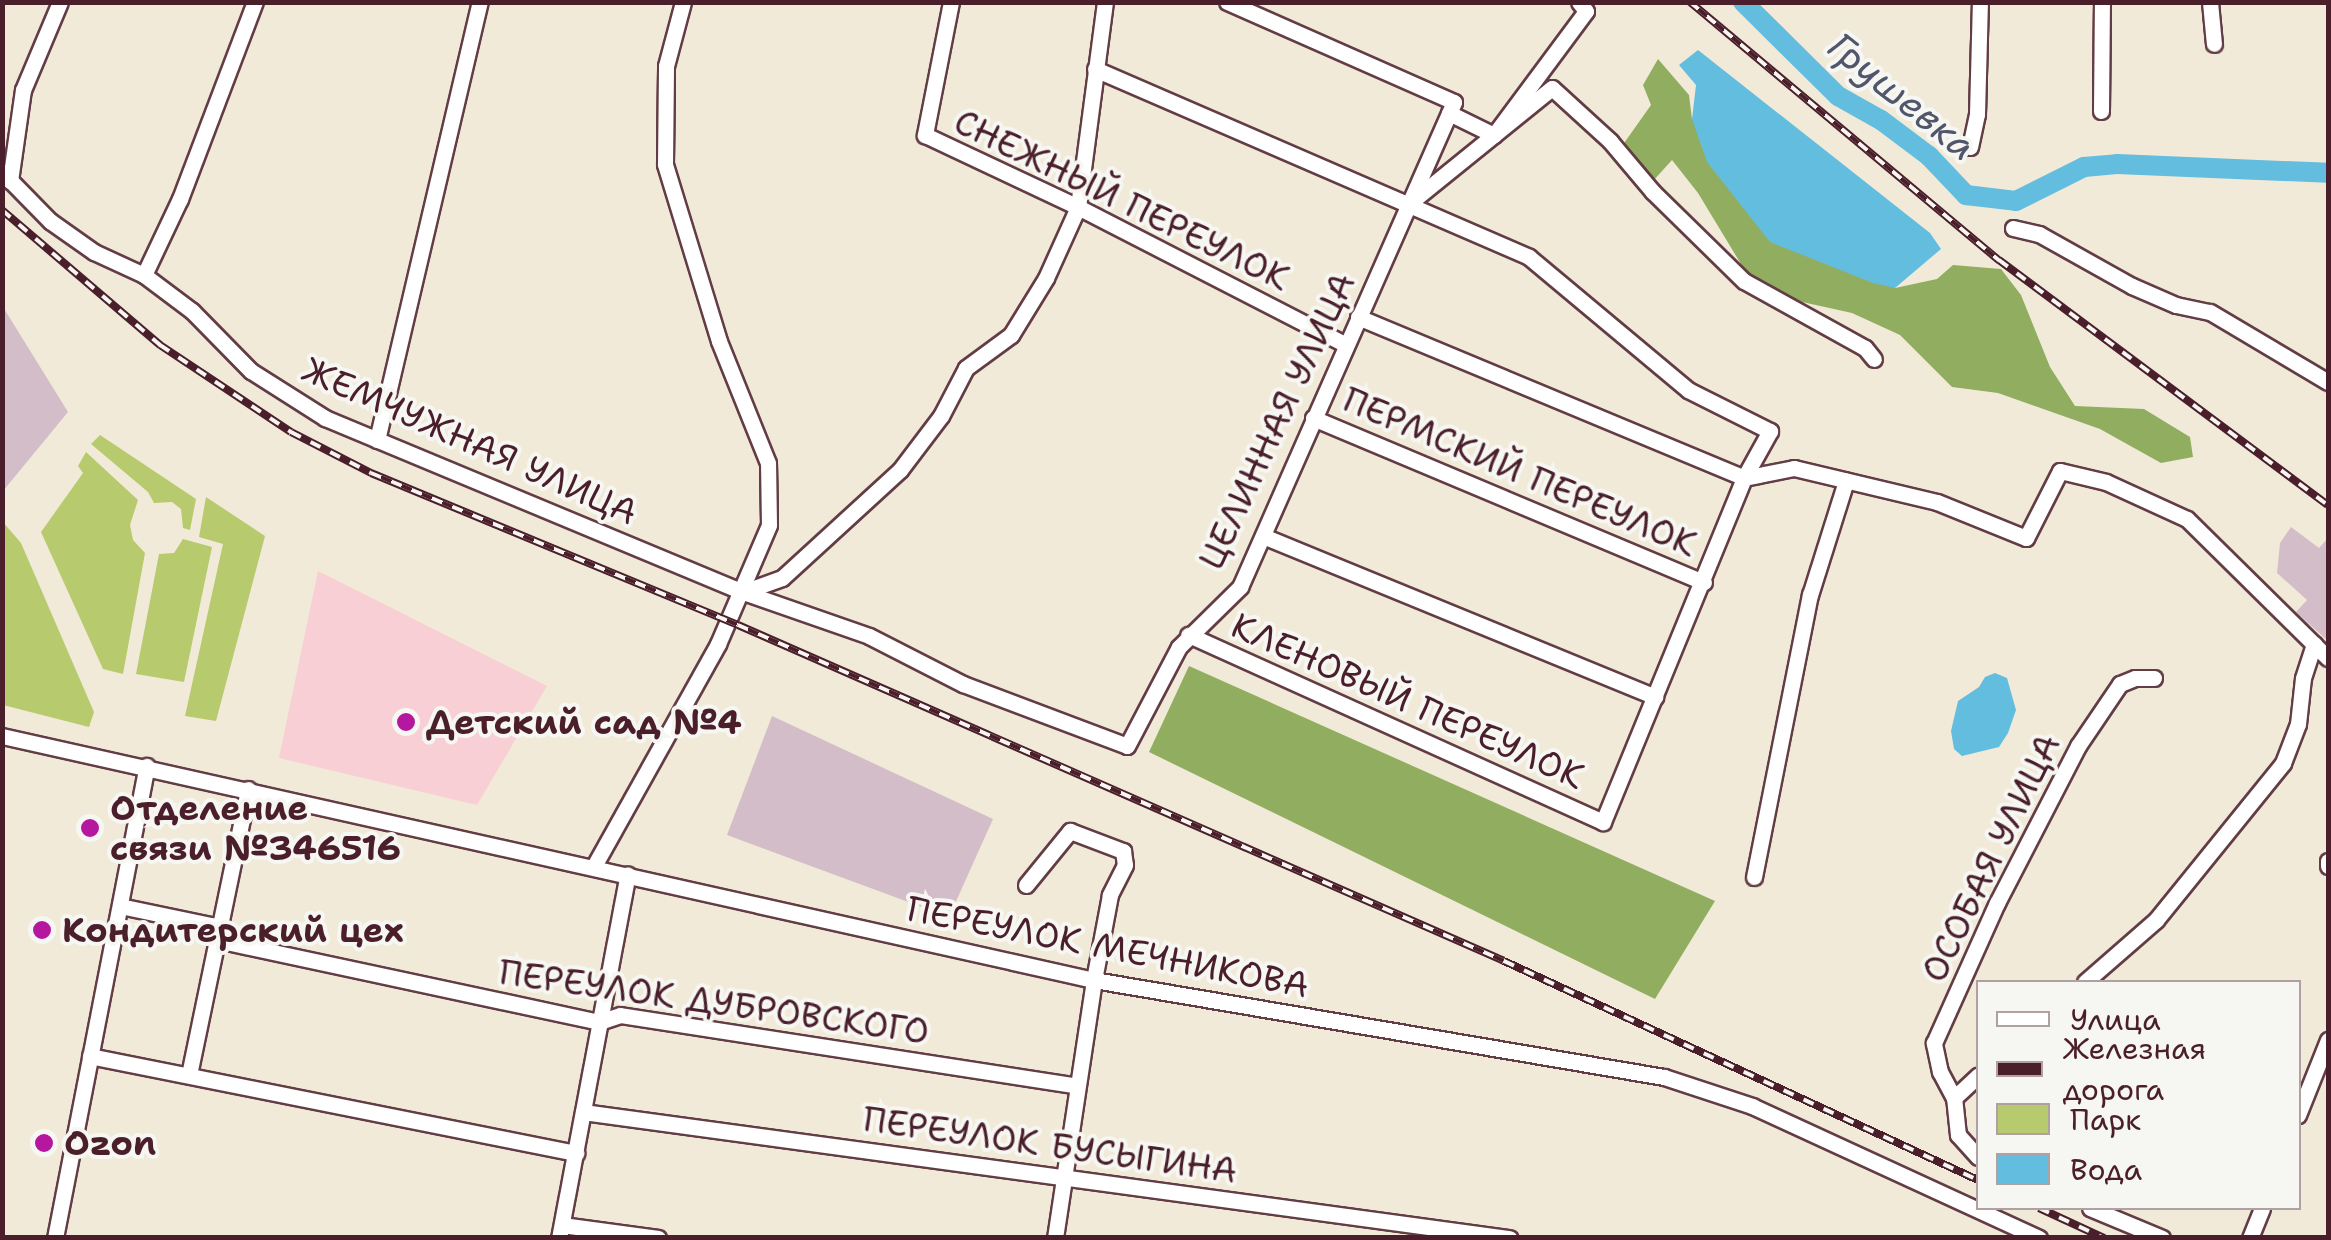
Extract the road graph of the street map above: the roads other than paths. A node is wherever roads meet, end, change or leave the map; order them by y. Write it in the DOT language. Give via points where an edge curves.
graph roads {
  1 [pos="60,2"];
  2 [pos="255,2"];
  3 [pos="480,2"];
  4 [pos="683,2"];
  5 [pos="951,2"];
  6 [pos="1105,2"];
  7 [pos="1227,2"];
  8 [pos="1579,2"];
  9 [pos="1980,2"];
  10 [pos="2102,2"];
  11 [pos="2210,2"];
  12 [pos="2214,44"];
  13 [pos="1095,70"];
  14 [pos="1452,108"];
  15 [pos="2101,111"];
  16 [pos="1494,135"];
  17 [pos="1970,148"];
  18 [pos="6,176"];
  19 [pos="1408,205"];
  20 [pos="1078,207"];
  21 [pos="2013,228"];
  22 [pos="144,275"];
  23 [pos="1358,317"];
  24 [pos="1346,345"];
  25 [pos="1874,359"];
  26 [pos="2328,382"];
  27 [pos="1313,418"];
  28 [pos="377,440"];
  29 [pos="1744,478"];
  30 [pos="1846,481"];
  31 [pos="1264,536"];
  32 [pos="1704,582"];
  33 [pos="743,592"];
  34 [pos="1188,635"];
  35 [pos="2314,644"];
  36 [pos="2328,658"];
  37 [pos="2154,678"];
  38 [pos="1655,697"];
  39 [pos="2,736"];
  40 [pos="147,766"];
  41 [pos="248,789"];
  42 [pos="594,866"];
  43 [pos="628,874"];
  44 [pos="1754,877"];
  45 [pos="1026,884"];
  46 [pos="120,906"];
  47 [pos="218,940"];
  48 [pos="1094,980"];
  49 [pos="2087,980"];
  50 [pos="599,1022"];
  51 [pos="2328,1040"];
  52 [pos="90,1056"];
  53 [pos="190,1075"];
  54 [pos="1976,1078"];
  55 [pos="1076,1086"];
  56 [pos="1954,1098"];
  57 [pos="2301,1108"];
  58 [pos="583,1112"];
  59 [pos="576,1152"];
  60 [pos="1976,1155"];
  61 [pos="1063,1177"];
  62 [pos="1976,1209"];
  63 [pos="1978,1210"];
  64 [pos="2095,1210"];
  65 [pos="2135,1210"];
  66 [pos="2261,1210"];
  67 [pos="2130,1224"];
  68 [pos="560,1231"];
  69 [pos="55,1238"];
  70 [pos="658,1238"];
  71 [pos="1055,1238"];
  72 [pos="1509,1238"];
  73 [pos="2039,1238"];
  74 [pos="2162,1238"];
  75 [pos="2250,1238"];
  1 -- 18 [label="street" via="23,90"];
  2 -- 22 [label="street"];
  3 -- 28 [label="street"];
  4 -- 33 [label="street" via="666,66 665,164 718,341 768,463 769,525"];
  5 -- 20 [label="street, СНЕЖНЫЙ ПЕРЕУЛОК" via="925,135"];
  6 -- 13 [label="street"];
  7 -- 14 [label="street"];
  8 -- 16 [label="street" via="1586,11"];
  9 -- 17 [label="street"];
  10 -- 15 [label="street"];
  11 -- 12 [label="street"];
  13 -- 19 [label="street"];
  13 -- 20 [label="street"];
  14 -- 16 [label="street"];
  14 -- 19 [label="street, ЦЕЛИННАЯ УЛИЦА"];
  16 -- 19 [label="street"];
  16 -- 25 [label="street" via="1552,88 1744,281"];
  18 -- 22 [label="street, ЖЕМЧУЖНАЯ УЛИЦА" via="79,242"];
  19 -- 23 [label="street, ЦЕЛИННАЯ УЛИЦА"];
  19 -- 29 [label="street" via="1529,257 1688,390 1770,432"];
  20 -- 24 [label="street, СНЕЖНЫЙ ПЕРЕУЛОК"];
  20 -- 33 [label="street" via="1012,335 966,368 941,416 900,470 782,578"];
  21 -- 26 [label="street" via="2039,234 2132,286 2210,312"];
  22 -- 28 [label="street, ЖЕМЧУЖНАЯ УЛИЦА" via="192,311 251,372 325,418"];
  23 -- 24 [label="street, ЦЕЛИННАЯ УЛИЦА"];
  23 -- 29 [label="street"];
  24 -- 27 [label="street, ЦЕЛИННАЯ УЛИЦА"];
  27 -- 31 [label="street, ЦЕЛИННАЯ УЛИЦА"];
  27 -- 32 [label="street, ПЕРМСКИЙ ПЕРЕУЛОК"];
  28 -- 33 [label="street, ЖЕМЧУЖНАЯ УЛИЦА"];
  29 -- 30 [label="street" via="1794,468"];
  29 -- 32 [label="street"];
  30 -- 35 [label="street" via="1937,502 2026,538 2060,470 2106,482 2188,519"];
  30 -- 44 [label="street" via="1810,595"];
  31 -- 34 [label="street, ЦЕЛИННАЯ УЛИЦА" via="1240,587"];
  31 -- 38 [label="street"];
  32 -- 38 [label="street"];
  33 -- 34 [label="street, ЦЕЛИННАЯ УЛИЦА" via="869,636 963,684 1127,746"];
  33 -- 42 [label="street"];
  34 -- 38 [label="street, КЛЕНОВЫЙ ПЕРЕУЛОК" via="1604,822"];
  35 -- 36 [label="street"];
  35 -- 49 [label="street" via="2284,763 2156,920"];
  37 -- 56 [label="street, ОСОБАЯ УЛИЦА" via="2120,684 2078,746 1997,903 1934,1043"];
  39 -- 40 [label="street, ПЕРЕУЛОК МЕЧНИКОВА"];
  40 -- 41 [label="street, ПЕРЕУЛОК МЕЧНИКОВА"];
  40 -- 46 [label="street"];
  41 -- 42 [label="street, ПЕРЕУЛОК МЕЧНИКОВА"];
  41 -- 47 [label="street"];
  42 -- 43 [label="street, ПЕРЕУЛОК МЕЧНИКОВА"];
  43 -- 48 [label="street, ПЕРЕУЛОК МЕЧНИКОВА"];
  43 -- 50 [label="street"];
  45 -- 48 [label="street" via="1070,831 1123,851 1126,865 1110,896"];
  46 -- 47 [label="street, ПЕРЕУЛОК ДУБРОВСКОГО" via="212,925"];
  46 -- 52 [label="street"];
  47 -- 50 [label="street, ПЕРЕУЛОК ДУБРОВСКОГО"];
  47 -- 53 [label="street"];
  48 -- 55 [label="street"];
  48 -- 62 [label="street, ПЕРЕУЛОК МЕЧНИКОВА" via="1694,1085"];
  50 -- 55 [label="street, ПЕРЕУЛОК ДУБРОВСКОГО" via="620,1015"];
  50 -- 58 [label="street"];
  51 -- 57 [label="street"];
  52 -- 53 [label="street"];
  52 -- 69 [label="street"];
  53 -- 59 [label="street"];
  54 -- 56 [label="street"];
  55 -- 61 [label="street"];
  56 -- 60 [label="street" via="1958,1134"];
  58 -- 59 [label="street"];
  58 -- 61 [label="street, ПЕРЕУЛОК БУСЫГИНА"];
  59 -- 68 [label="street"];
  61 -- 71 [label="street"];
  61 -- 72 [label="street, ПЕРЕУЛОК БУСЫГИНА"];
  63 -- 73 [label="street, ПЕРЕУЛОК МЕЧНИКОВА"];
  64 -- 67 [label="street"];
  65 -- 67 [label="street"];
  66 -- 75 [label="street"];
  67 -- 74 [label="street"];
  68 -- 70 [label="street"];
}
